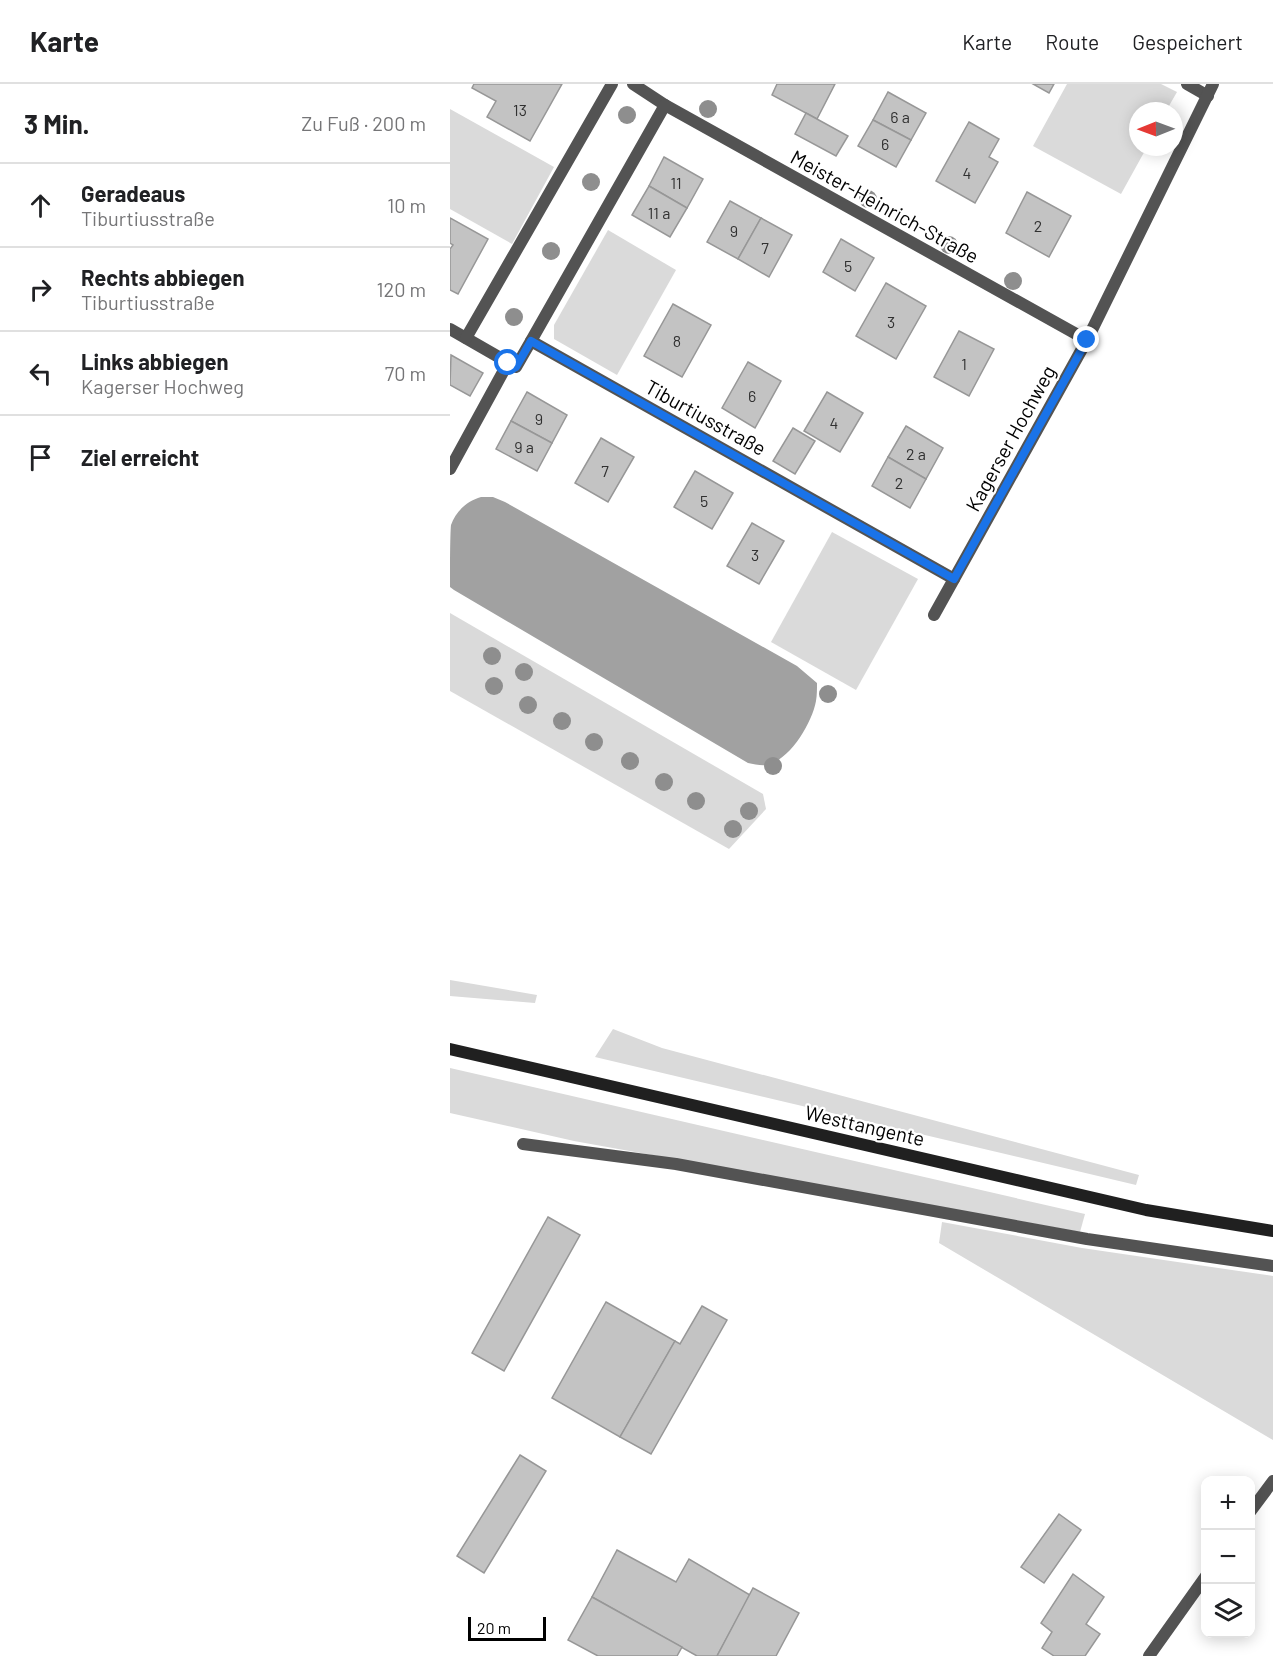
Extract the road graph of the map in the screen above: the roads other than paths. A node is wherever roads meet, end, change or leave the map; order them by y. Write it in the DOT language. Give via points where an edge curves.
graph roads {
  1 [pos="612,84"];
  2 [pos="633,84"];
  3 [pos="1186,84"];
  4 [pos="1213,84"];
  5 [pos="1208,96"];
  6 [pos="665,105"];
  7 [pos="450,329"];
  8 [pos="466,338"];
  9 [pos="1087,340"];
  10 [pos="531,341"];
  11 [pos="508,363"];
  12 [pos="450,469"];
  13 [pos="954,579"];
  14 [pos="934,615"];
  15 [pos="450,1049"];
  16 [pos="523,1144"];
  17 [pos="1273,1231"];
  18 [pos="1273,1266"];
  19 [pos="1273,1481"];
  20 [pos="1255,1506"];
  21 [pos="1201,1583"];
  22 [pos="1149,1656"];
  1 -- 8 [label="street"];
  2 -- 6 [label="street, Meister-Heinrich-Straße"];
  3 -- 5 [label="street"];
  4 -- 5 [label="street, Kagerser Hochweg"];
  5 -- 9 [label="street, Kagerser Hochweg"];
  6 -- 9 [label="street, Meister-Heinrich-Straße"];
  6 -- 10 [label="street"];
  7 -- 8 [label="street"];
  8 -- 11 [label="street"];
  9 -- 13 [label="street, Kagerser Hochweg"];
  10 -- 11 [label="street" via="516,367"];
  10 -- 13 [label="street, Tiburtiusstraße"];
  11 -- 12 [label="street"];
  13 -- 14 [label="street, Kagerser Hochweg"];
  15 -- 17 [label="main road, Westtangente" via="1146,1210"];
  16 -- 18 [label="street" via="676,1164 1088,1239"];
  19 -- 20 [label="street"];
  21 -- 22 [label="street"];
}
